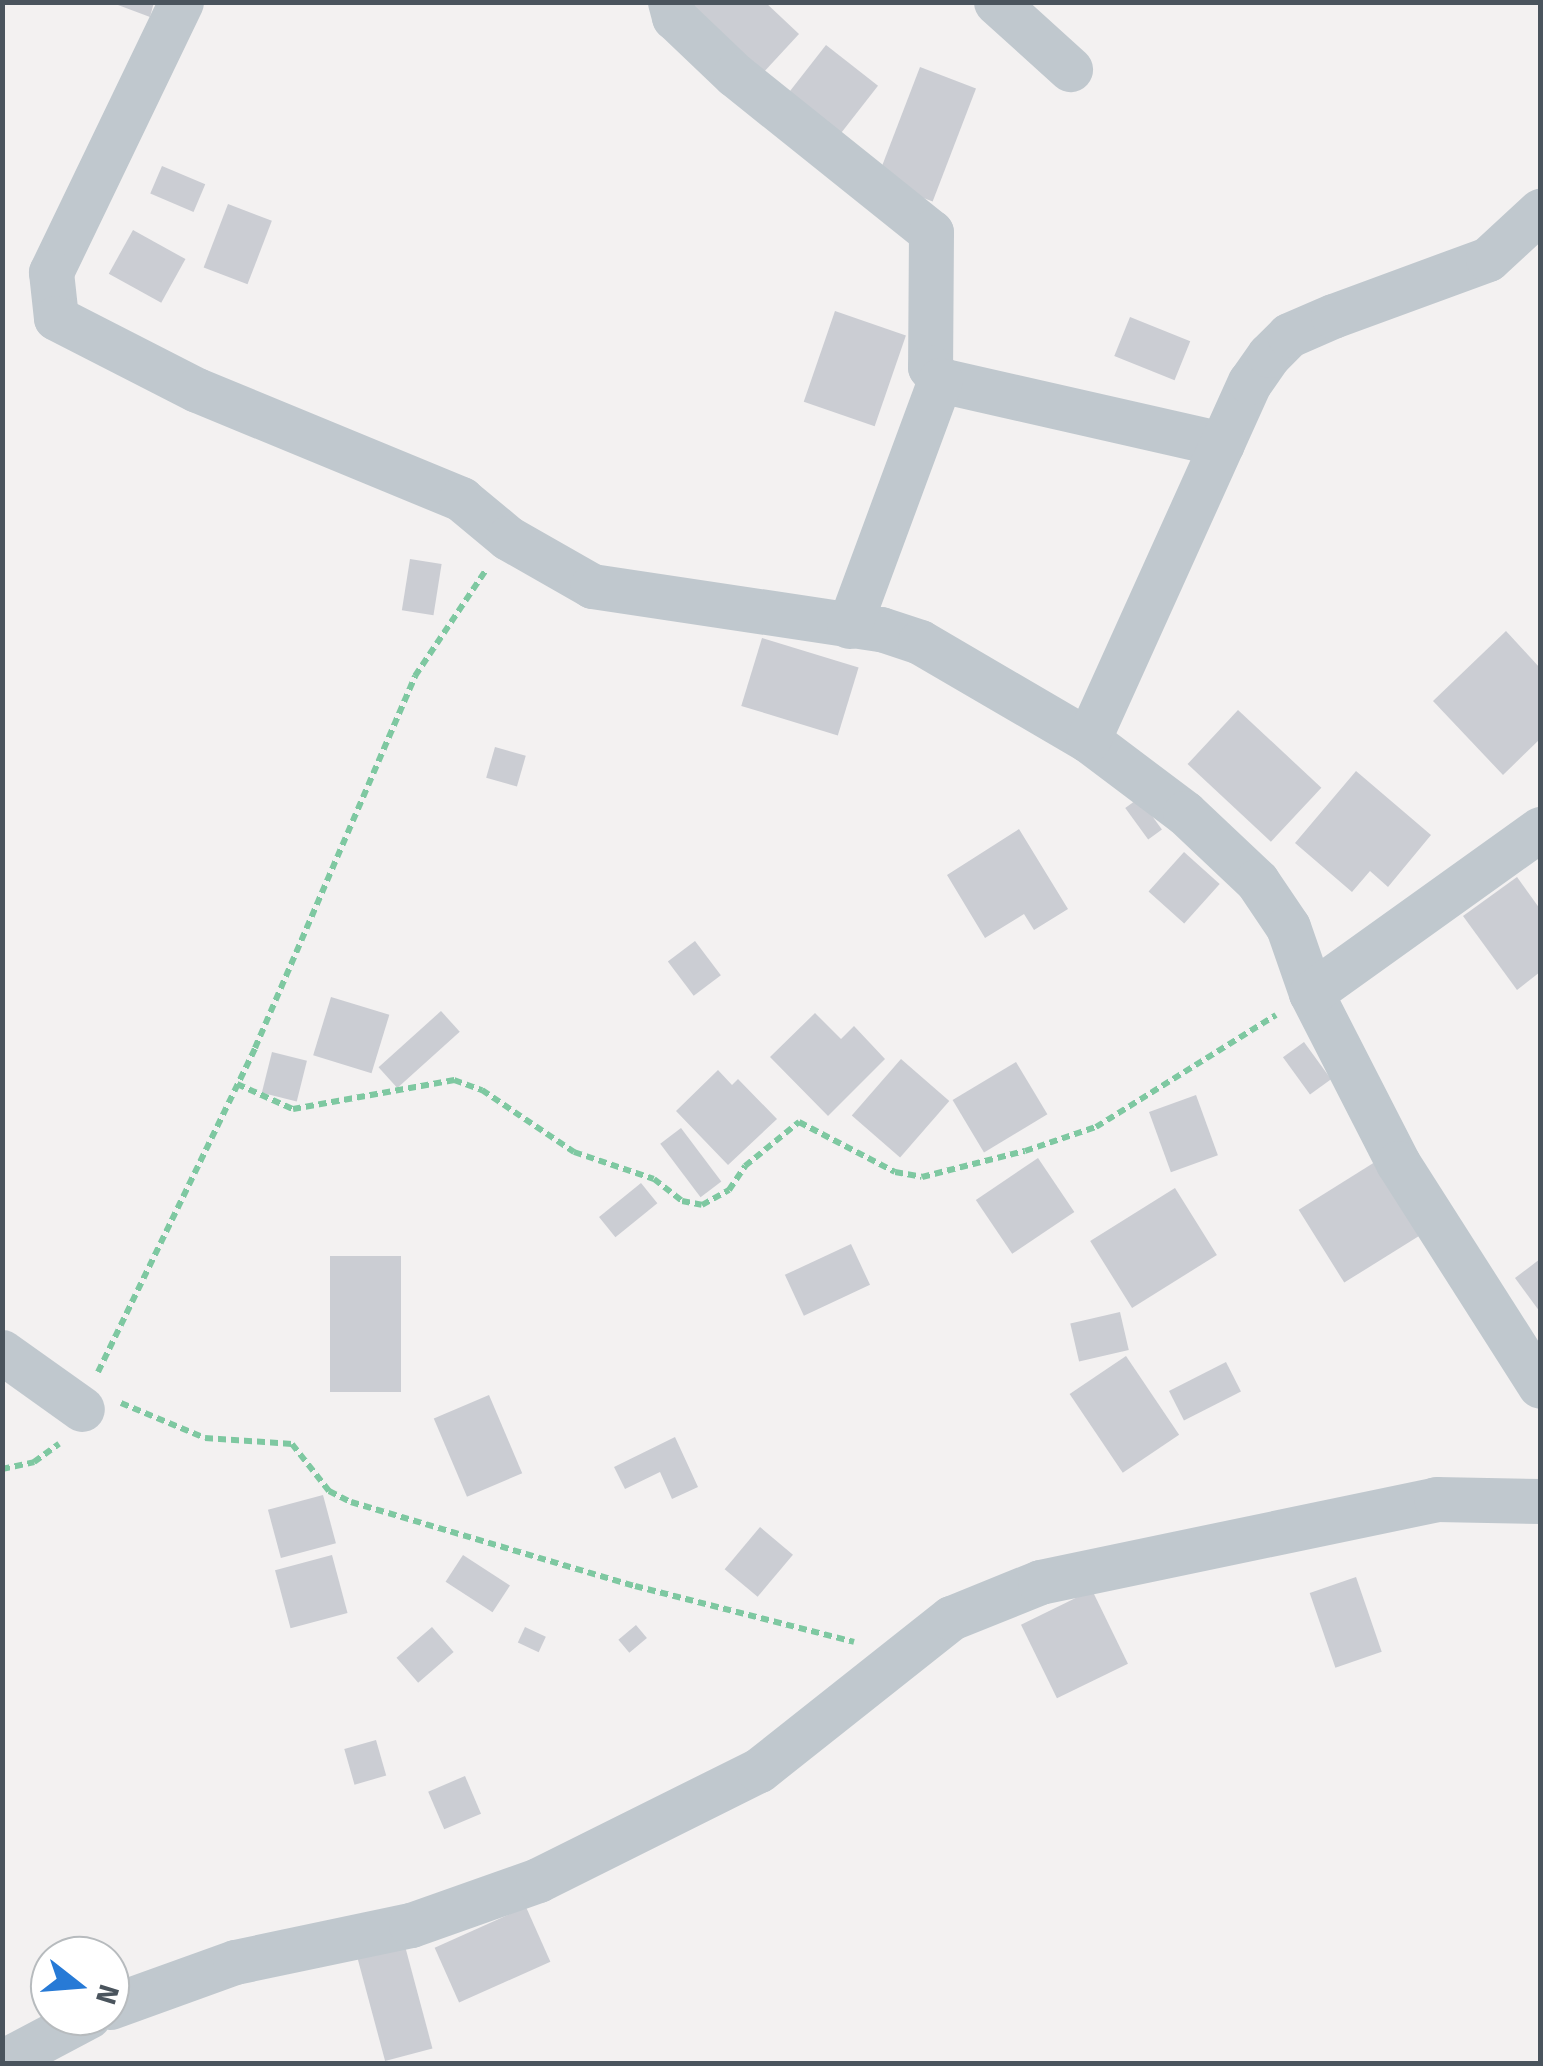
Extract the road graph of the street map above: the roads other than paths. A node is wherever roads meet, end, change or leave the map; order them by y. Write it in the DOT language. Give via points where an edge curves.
graph roads {
  1 [pos="181,2"];
  2 [pos="670,2"];
  3 [pos="996,2"];
  4 [pos="1070,69"];
  5 [pos="1540,211"];
  6 [pos="940,380"];
  7 [pos="1222,444"];
  8 [pos="848,626"];
  9 [pos="1088,740"];
  10 [pos="1540,830"];
  11 [pos="1310,993"];
  12 [pos="2,1352"];
  13 [pos="1540,1386"];
  14 [pos="86,1398"];
  15 [pos="1540,1501"];
  16 [pos="130,2000"];
  17 [pos="51,2036"];
  18 [pos="2,2062"];
  1 -- 8 [label="street" via="51,272 56,318 198,390 461,499 508,538 592,586"];
  2 -- 6 [label="street" via="674,17 735,75 932,232 930,368"];
  3 -- 4 [label="street"];
  5 -- 7 [label="street" via="1488,259 1289,335 1250,382"];
  6 -- 7 [label="street"];
  6 -- 8 [label="street"];
  7 -- 9 [label="street"];
  8 -- 9 [label="street" via="920,642"];
  9 -- 11 [label="street" via="1185,814 1256,880 1288,927"];
  10 -- 11 [label="street"];
  11 -- 13 [label="street" via="1398,1163"];
  12 -- 14 [label="street"];
  15 -- 16 [label="street" via="1436,1499 1040,1582 951,1618 759,1770 538,1880 411,1925 235,1962"];
  17 -- 18 [label="street"];
}
